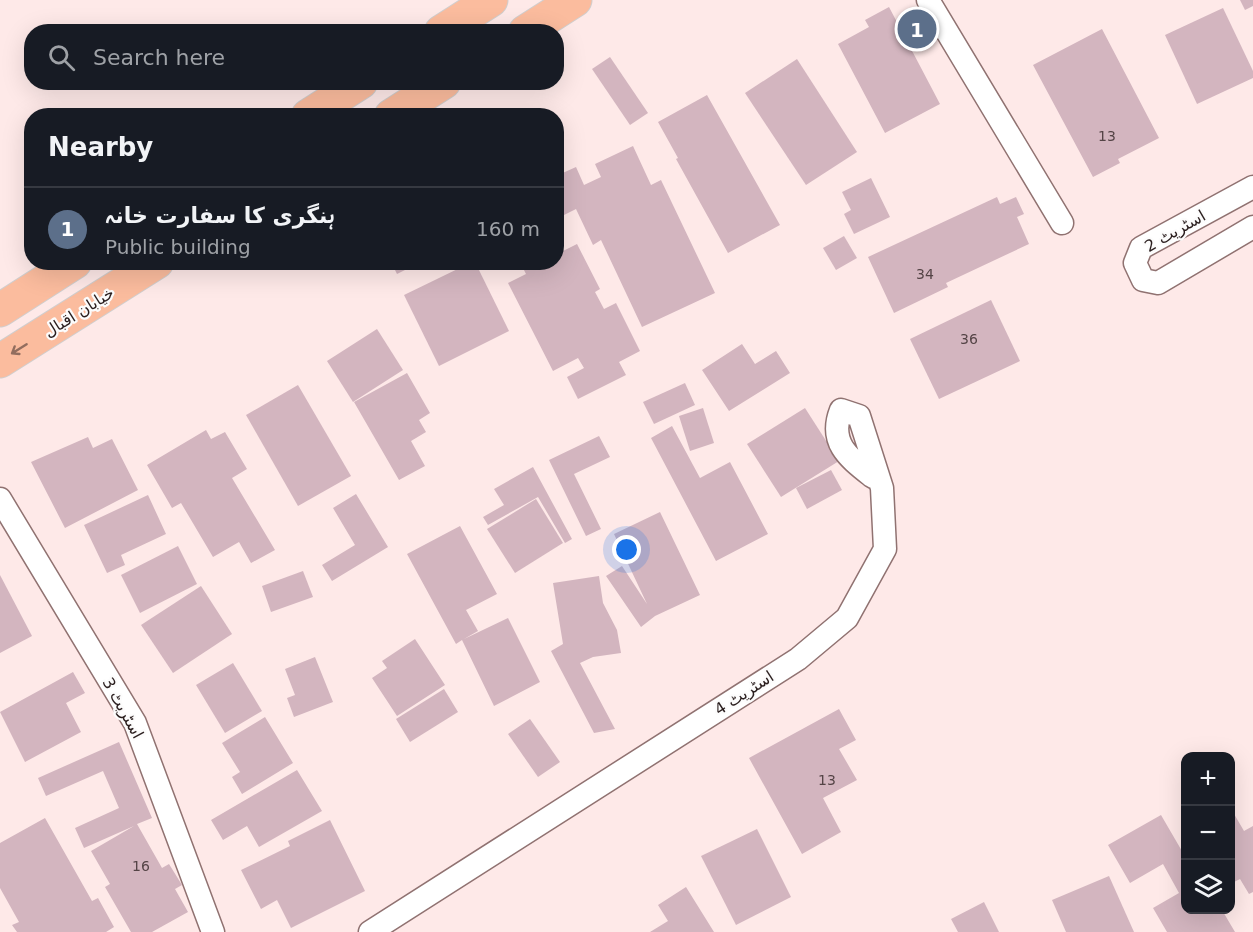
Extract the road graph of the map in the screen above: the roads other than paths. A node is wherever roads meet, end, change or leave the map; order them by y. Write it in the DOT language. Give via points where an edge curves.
graph roads {
  1 [pos="492,0"];
  2 [pos="575,0"];
  3 [pos="928,0"];
  4 [pos="454,24"];
  5 [pos="538,24"];
  6 [pos="348,90"];
  7 [pos="432,90"];
  8 [pos="320,108"];
  9 [pos="403,108"];
  10 [pos="1253,187"];
  11 [pos="1062,223"];
  12 [pos="1253,226"];
  13 [pos="62,270"];
  14 [pos="144,270"];
  15 [pos="0,310"];
  16 [pos="0,361"];
  17 [pos="873,477"];
  18 [pos="0,499"];
  19 [pos="213,932"];
  20 [pos="370,932"];
  1 -- 4 [label="main road"];
  2 -- 5 [label="main road"];
  3 -- 11 [label="street"];
  6 -- 8 [label="main road"];
  7 -- 9 [label="main road"];
  10 -- 12 [label="street, اسٹریٹ 2" via="1141,248 1135,263 1143,280 1158,283"];
  13 -- 15 [label="main road"];
  14 -- 16 [label="main road, خیابان اقبال, one-way"];
  17 -- 20 [label="street, اسٹریٹ 4" via="841,448 835,425 841,410 859,416 882,488 885,549 847,618 798,659"];
  18 -- 19 [label="street, اسٹریٹ 3" via="135,723"];
}
